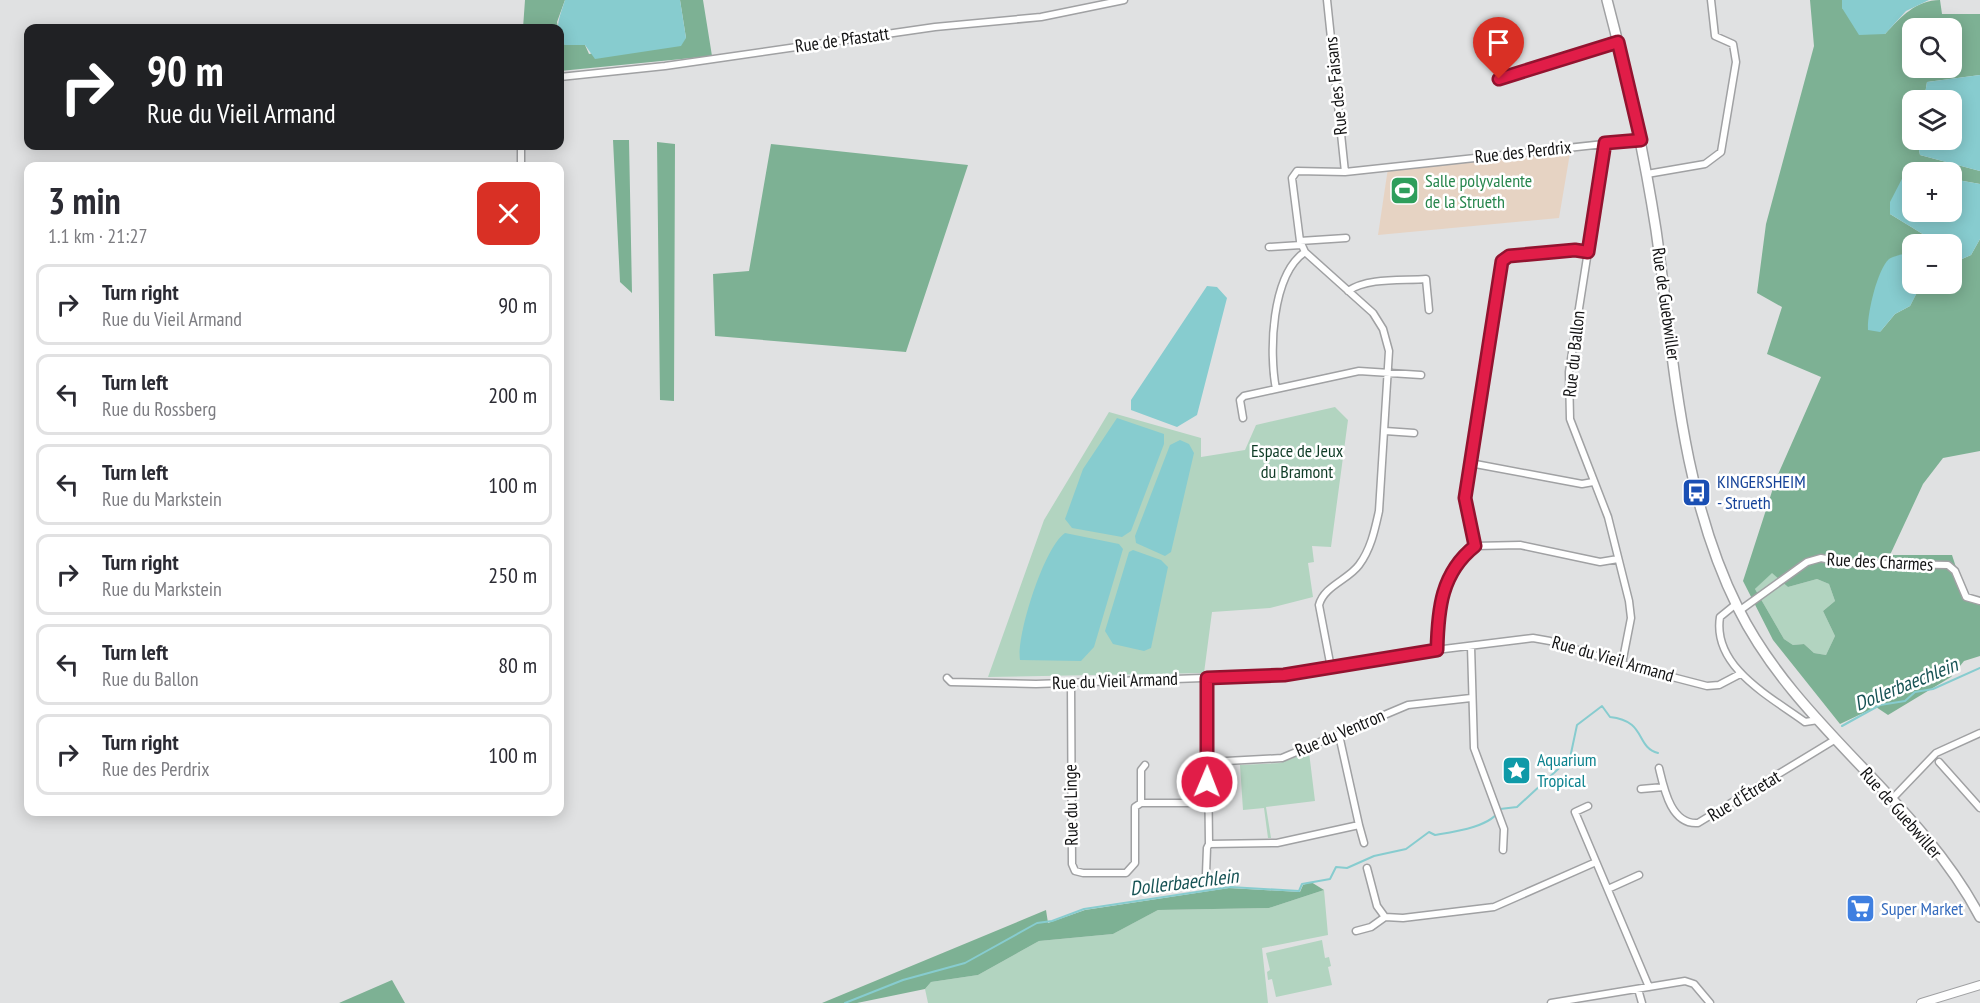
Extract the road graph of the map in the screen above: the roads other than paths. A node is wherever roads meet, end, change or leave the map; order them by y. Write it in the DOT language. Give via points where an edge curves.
graph roads {
  1 [pos="1124,0"];
  2 [pos="1327,0"];
  3 [pos="1608,0"];
  4 [pos="1711,0"];
  5 [pos="1618,42"];
  6 [pos="564,77"];
  7 [pos="1499,79"];
  8 [pos="1641,140"];
  9 [pos="1605,143"];
  10 [pos="1345,172"];
  11 [pos="1647,174"];
  12 [pos="1346,238"];
  13 [pos="1302,246"];
  14 [pos="1269,247"];
  15 [pos="1588,252"];
  16 [pos="1348,291"];
  17 [pos="1429,310"];
  18 [pos="1389,373"];
  19 [pos="1421,375"];
  20 [pos="1276,389"];
  21 [pos="1243,418"];
  22 [pos="1385,431"];
  23 [pos="1414,433"];
  24 [pos="1470,463"];
  25 [pos="1593,482"];
  26 [pos="1475,546"];
  27 [pos="1618,560"];
  28 [pos="1980,601"];
  29 [pos="1737,607"];
  30 [pos="1471,646"];
  31 [pos="1437,650"];
  32 [pos="1622,664"];
  33 [pos="1331,668"];
  34 [pos="1740,674"];
  35 [pos="947,678"];
  36 [pos="1207,678"];
  37 [pos="1071,682"];
  38 [pos="1471,698"];
  39 [pos="1818,720"];
  40 [pos="1980,733"];
  41 [pos="1339,735"];
  42 [pos="1836,740"];
  43 [pos="1208,762"];
  44 [pos="1939,762"];
  45 [pos="1145,765"];
  46 [pos="1659,768"];
  47 [pos="1664,787"];
  48 [pos="1641,789"];
  49 [pos="1892,799"];
  50 [pos="1141,803"];
  51 [pos="1207,803"];
  52 [pos="1588,806"];
  53 [pos="1980,808"];
  54 [pos="1359,825"];
  55 [pos="1364,843"];
  56 [pos="1209,844"];
  57 [pos="1503,850"];
  58 [pos="1596,862"];
  59 [pos="1367,868"];
  60 [pos="1206,874"];
  61 [pos="1639,875"];
  62 [pos="1608,889"];
  63 [pos="1979,913"];
  64 [pos="1385,917"];
  65 [pos="1356,931"];
  66 [pos="1980,985"];
  67 [pos="1649,987"];
  68 [pos="1638,989"];
  69 [pos="1551,1003"];
  70 [pos="1642,1003"];
  71 [pos="1710,1003"];
  72 [pos="1921,1003"];
  1 -- 6 [label="street, Rue de Pfastatt" via="1041,17 935,27"];
  2 -- 10 [label="street, Rue des Faisans"];
  3 -- 5 [label="main road, Rue de Guebwiller"];
  4 -- 11 [label="street" via="1715,36 1733,44 1736,62 1721,153 1705,164"];
  5 -- 7 [label="street"];
  5 -- 8 [label="main road, Rue de Guebwiller"];
  8 -- 9 [label="street, Rue des Perdrix"];
  8 -- 11 [label="main road, Rue de Guebwiller"];
  9 -- 10 [label="street, Rue des Perdrix"];
  9 -- 15 [label="street, Rue du Ballon"];
  10 -- 13 [label="street, Rue des Perdrix" via="1297,171 1292,178"];
  11 -- 29 [label="main road, Rue de Guebwiller" via="1696,497 1716,562"];
  12 -- 13 [label="street"];
  13 -- 14 [label="street"];
  13 -- 16 [label="street"];
  13 -- 20 [label="street" via="1279,299 1273,333"];
  15 -- 24 [label="street" via="1509,256 1502,261"];
  15 -- 25 [label="street, Rue du Ballon" via="1568,402 1575,438"];
  16 -- 17 [label="street" via="1371,283 1426,279"];
  16 -- 18 [label="street" via="1383,329"];
  18 -- 19 [label="street"];
  18 -- 20 [label="street" via="1359,371"];
  18 -- 22 [label="street"];
  20 -- 21 [label="street" via="1244,396 1240,400"];
  22 -- 23 [label="street"];
  22 -- 33 [label="street" via="1374,533 1359,566 1321,597 1319,605"];
  24 -- 25 [label="street" via="1582,484"];
  24 -- 26 [label="street" via="1465,498"];
  25 -- 27 [label="street, Rue du Ballon" via="1608,517"];
  26 -- 27 [label="street" via="1520,545 1600,562"];
  26 -- 31 [label="street" via="1451,571 1445,584"];
  27 -- 32 [label="street, Rue du Ballon" via="1631,618"];
  28 -- 29 [label="street, Rue des Charmes" via="1966,597 1955,571 1948,565 1821,558 1807,562"];
  29 -- 34 [label="street" via="1720,617 1718,627 1724,647"];
  29 -- 39 [label="main road, Rue de Guebwiller" via="1776,670"];
  30 -- 31 [label="street, Rue du Vieil Armand"];
  30 -- 32 [label="street, Rue du Vieil Armand" via="1533,638"];
  30 -- 38 [label="street"];
  31 -- 33 [label="street, Rue du Vieil Armand"];
  32 -- 34 [label="street, Rue du Vieil Armand" via="1707,686 1719,685"];
  33 -- 36 [label="street, Rue du Vieil Armand" via="1284,675"];
  34 -- 39 [label="street" via="1805,722"];
  35 -- 37 [label="street, Rue du Vieil Armand" via="963,683"];
  36 -- 37 [label="street, Rue du Vieil Armand"];
  36 -- 43 [label="street"];
  37 -- 50 [label="street, Rue du Linge" via="1075,871 1132,870 1135,807"];
  38 -- 41 [label="street, Rue du Ventron" via="1408,705"];
  38 -- 57 [label="street" via="1474,748 1504,829"];
  39 -- 42 [label="main road, Rue de Guebwiller"];
  40 -- 49 [label="street" via="1936,753"];
  41 -- 43 [label="street, Rue du Ventron" via="1274,759"];
  41 -- 54 [label="street"];
  42 -- 47 [label="street, Rue d'Étretat" via="1698,823 1679,818"];
  42 -- 49 [label="main road, Rue de Guebwiller"];
  43 -- 51 [label="street"];
  44 -- 53 [label="street"];
  45 -- 50 [label="street, Rue du Linge" via="1141,770"];
  46 -- 47 [label="street, Rue d'Étretat"];
  47 -- 48 [label="street"];
  49 -- 63 [label="main road, Rue de Guebwiller"];
  50 -- 51 [label="street"];
  51 -- 56 [label="street"];
  52 -- 58 [label="street" via="1575,812"];
  54 -- 55 [label="street"];
  54 -- 56 [label="street" via="1277,843"];
  56 -- 60 [label="street"];
  58 -- 62 [label="street"];
  58 -- 64 [label="street" via="1494,907"];
  59 -- 64 [label="street" via="1377,906"];
  61 -- 62 [label="street"];
  62 -- 67 [label="street"];
  64 -- 65 [label="street"];
  66 -- 72 [label="street"];
  67 -- 68 [label="street"];
  67 -- 71 [label="street" via="1689,981"];
  68 -- 69 [label="street"];
  68 -- 70 [label="street"];
}
